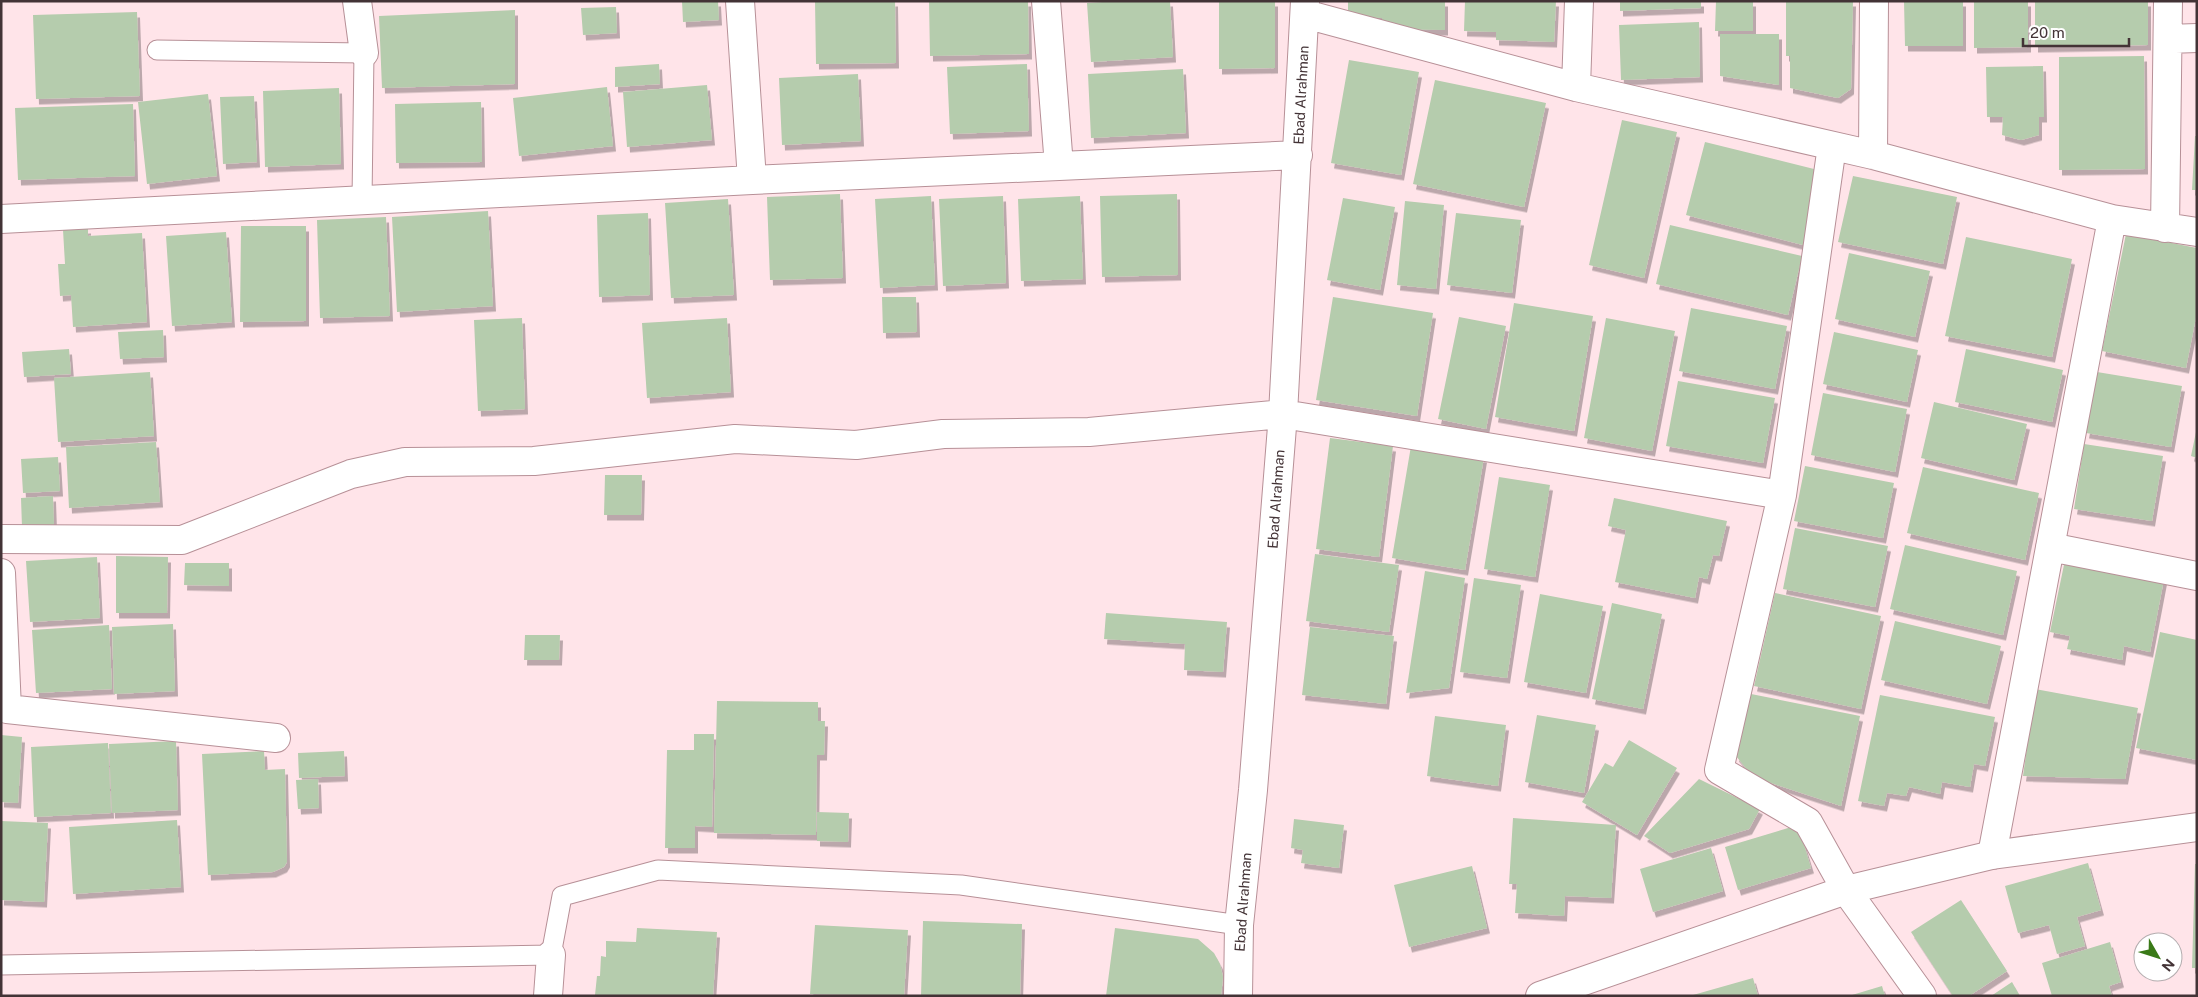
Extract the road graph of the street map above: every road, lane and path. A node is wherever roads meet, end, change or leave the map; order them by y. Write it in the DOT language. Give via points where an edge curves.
graph roads {
  1 [pos="357,1"];
  2 [pos="740,1"];
  3 [pos="1046,1"];
  4 [pos="1579,1"];
  5 [pos="1874,1"];
  6 [pos="2168,1"];
  7 [pos="1305,7"];
  8 [pos="2197,38"];
  9 [pos="2168,39"];
  10 [pos="157,50"];
  11 [pos="364,53"];
  12 [pos="1576,87"];
  13 [pos="1832,146"];
  14 [pos="1298,155"];
  15 [pos="1873,155"];
  16 [pos="1059,166"];
  17 [pos="752,180"];
  18 [pos="362,200"];
  19 [pos="2112,218"];
  20 [pos="1,219"];
  21 [pos="2165,228"];
  22 [pos="2197,232"];
  23 [pos="1283,414"];
  24 [pos="1782,495"];
  25 [pos="1,539"];
  26 [pos="2050,547"];
  27 [pos="1,573"];
  28 [pos="2197,576"];
  29 [pos="4,709"];
  30 [pos="276,738"];
  31 [pos="2197,828"];
  32 [pos="1992,855"];
  33 [pos="1846,890"];
  34 [pos="1239,925"];
  35 [pos="551,955"];
  36 [pos="1,965"];
  37 [pos="548,996"];
  38 [pos="1238,996"];
  39 [pos="1540,996"];
  40 [pos="1922,996"];
  1 -- 11 [label="street"];
  2 -- 17 [label="street"];
  3 -- 16 [label="street"];
  4 -- 12 [label="street"];
  5 -- 15 [label="street"];
  6 -- 9 [label="street"];
  7 -- 12 [label="street"];
  7 -- 14 [label="street, Ebad Alrahman"];
  8 -- 9 [label="street"];
  9 -- 21 [label="street"];
  10 -- 11 [label="lane"];
  11 -- 18 [label="lane"];
  12 -- 13 [label="street"];
  13 -- 15 [label="street"];
  13 -- 24 [label="street"];
  14 -- 16 [label="street"];
  14 -- 23 [label="street, Ebad Alrahman"];
  15 -- 19 [label="street"];
  16 -- 17 [label="street"];
  17 -- 18 [label="street"];
  18 -- 20 [label="street"];
  19 -- 21 [label="street"];
  19 -- 26 [label="street"];
  21 -- 22 [label="street"];
  23 -- 24 [label="street"];
  23 -- 25 [label="street" via="1089,432 943,434 856,445 734,439 534,461 405,462 351,474 182,540"];
  23 -- 34 [label="street, Ebad Alrahman"];
  24 -- 33 [label="street" via="1719,770 1808,822"];
  26 -- 28 [label="street"];
  26 -- 32 [label="street"];
  27 -- 29 [label="street"];
  29 -- 30 [label="street"];
  31 -- 32 [label="street"];
  32 -- 33 [label="street"];
  33 -- 39 [label="street"];
  33 -- 40 [label="street"];
  34 -- 35 [label="lane" via="961,885 658,870 562,896"];
  34 -- 38 [label="street, Ebad Alrahman"];
  35 -- 36 [label="lane"];
  35 -- 37 [label="street"];
}
